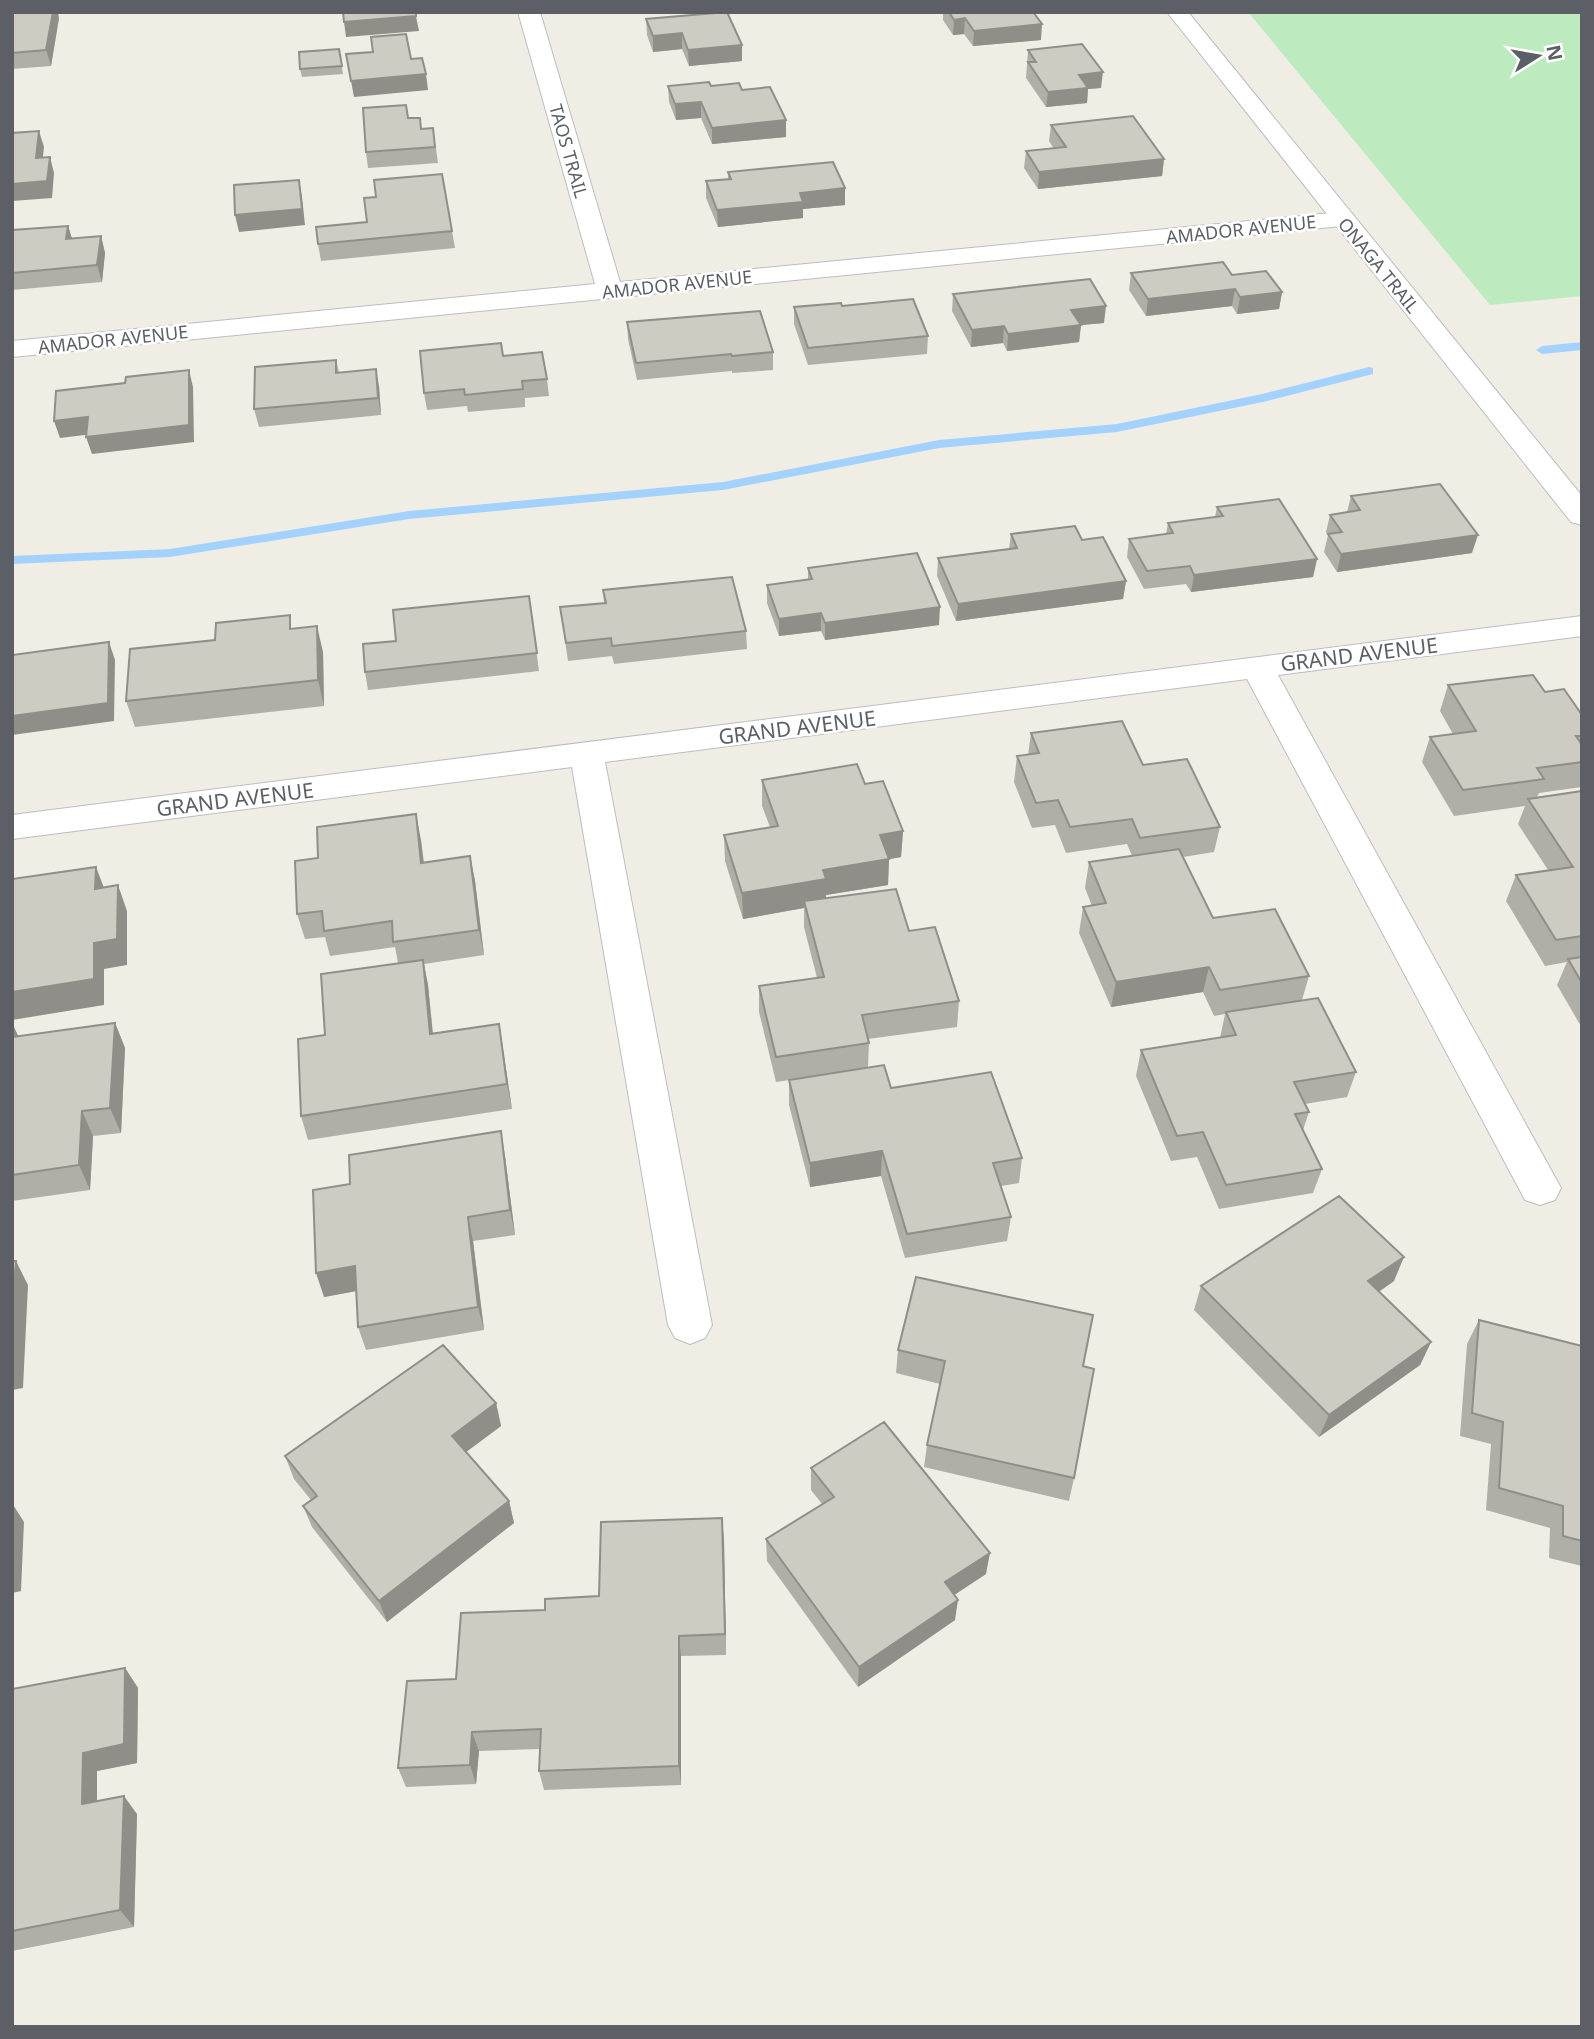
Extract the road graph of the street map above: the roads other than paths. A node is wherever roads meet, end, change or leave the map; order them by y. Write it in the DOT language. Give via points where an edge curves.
graph roads {
  1 [pos="529,12"];
  2 [pos="1177,12"];
  3 [pos="1342,219"];
  4 [pos="610,290"];
  5 [pos="12,349"];
  6 [pos="1582,516"];
  7 [pos="1582,626"];
  8 [pos="1256,667"];
  9 [pos="587,755"];
  10 [pos="12,827"];
  11 [pos="1540,1188"];
  12 [pos="690,1325"];
  1 -- 4 [label="street, TAOS TRAIL"];
  2 -- 3 [label="street, ONAGA TRAIL"];
  3 -- 4 [label="street, AMADOR AVENUE"];
  3 -- 6 [label="street, ONAGA TRAIL"];
  4 -- 5 [label="street, AMADOR AVENUE"];
  7 -- 8 [label="street, GRAND AVENUE"];
  8 -- 9 [label="street, GRAND AVENUE"];
  8 -- 11 [label="street"];
  9 -- 10 [label="street, GRAND AVENUE"];
  9 -- 12 [label="street"];
}
